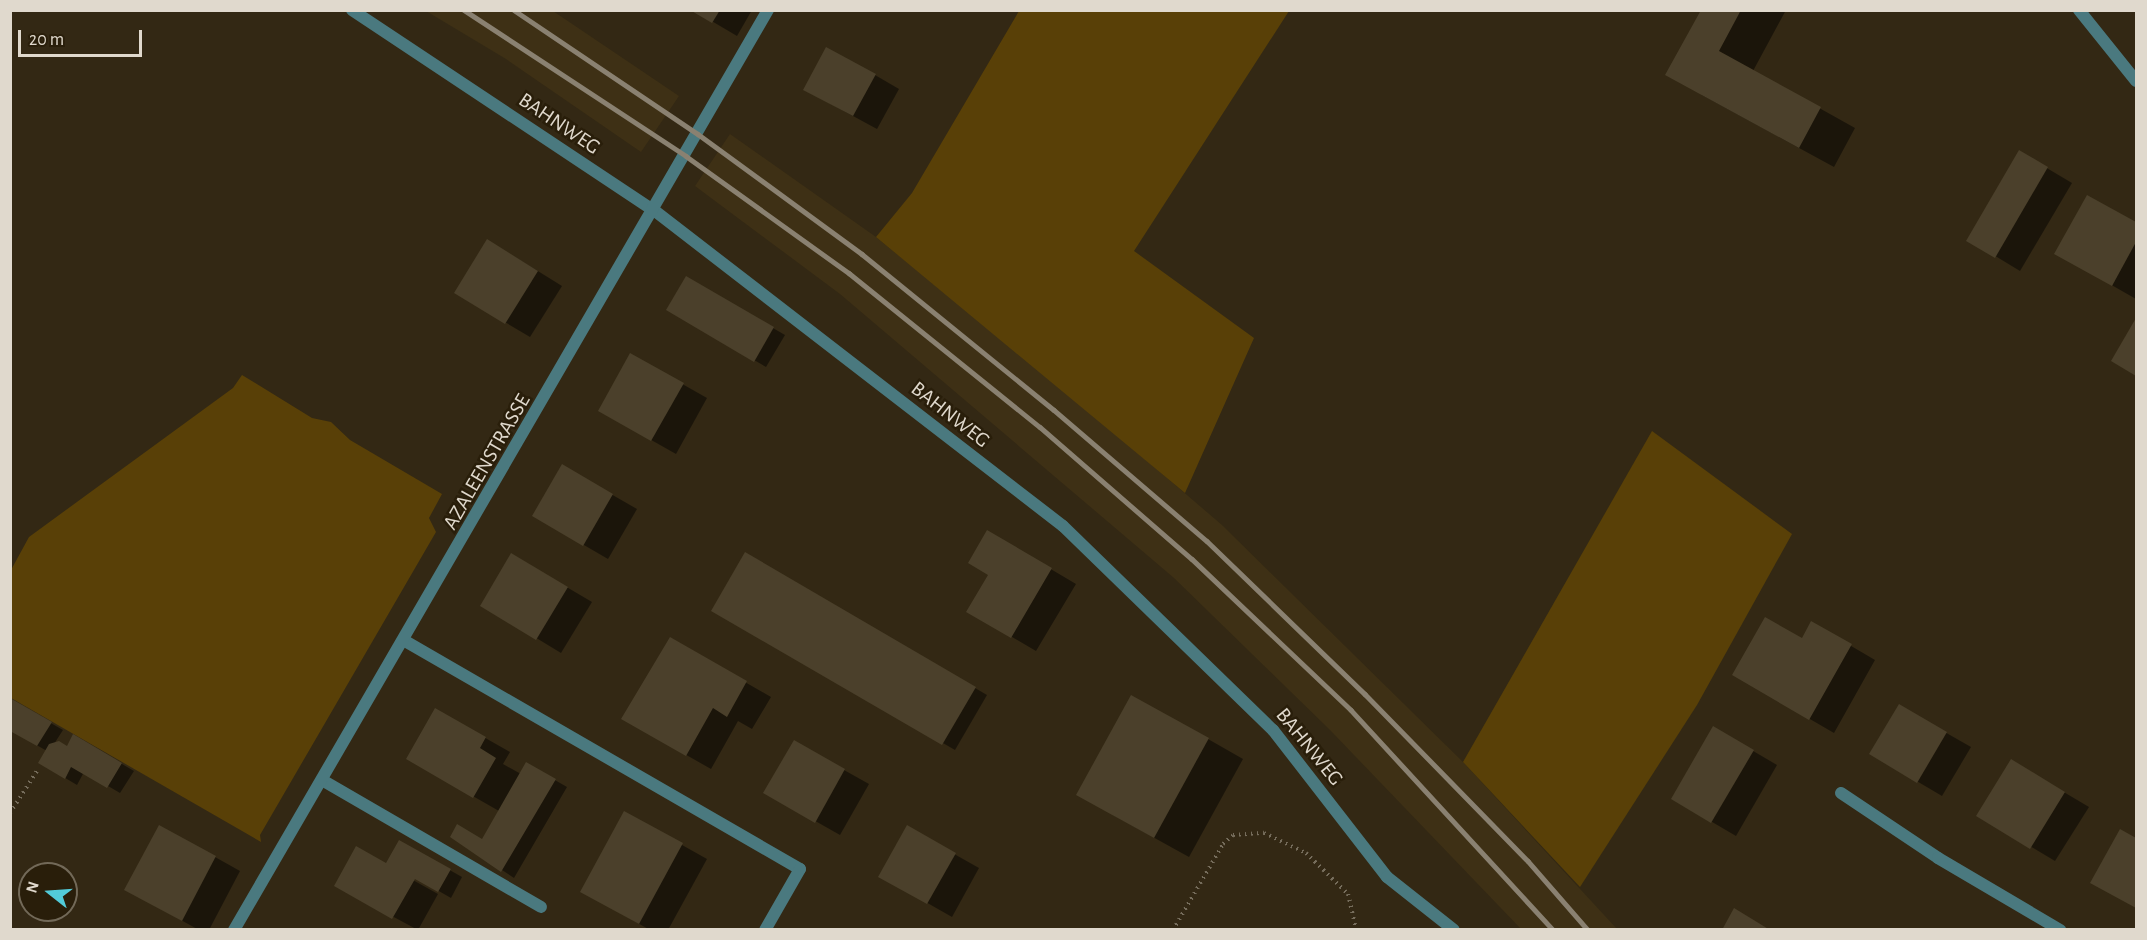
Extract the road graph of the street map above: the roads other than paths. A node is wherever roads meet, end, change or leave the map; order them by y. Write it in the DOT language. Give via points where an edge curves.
graph roads {
  1 [pos="352,10"];
  2 [pos="768,10"];
  3 [pos="2079,10"];
  4 [pos="2136,81"];
  5 [pos="655,211"];
  6 [pos="405,641"];
  7 [pos="322,780"];
  8 [pos="1840,793"];
  9 [pos="540,907"];
  10 [pos="234,930"];
  11 [pos="765,930"];
  12 [pos="1454,930"];
  13 [pos="2060,930"];
  1 -- 5 [label="street, BAHNWEG"];
  2 -- 5 [label="street, AZALEENSTRASSE"];
  3 -- 4 [label="street"];
  5 -- 6 [label="street, AZALEENSTRASSE"];
  5 -- 12 [label="street, BAHNWEG" via="1063,526 1274,730 1387,877"];
  6 -- 7 [label="street, AZALEENSTRASSE"];
  6 -- 11 [label="street" via="800,869"];
  7 -- 9 [label="street"];
  7 -- 10 [label="street, AZALEENSTRASSE"];
  8 -- 13 [label="street" via="1938,858"];
}
